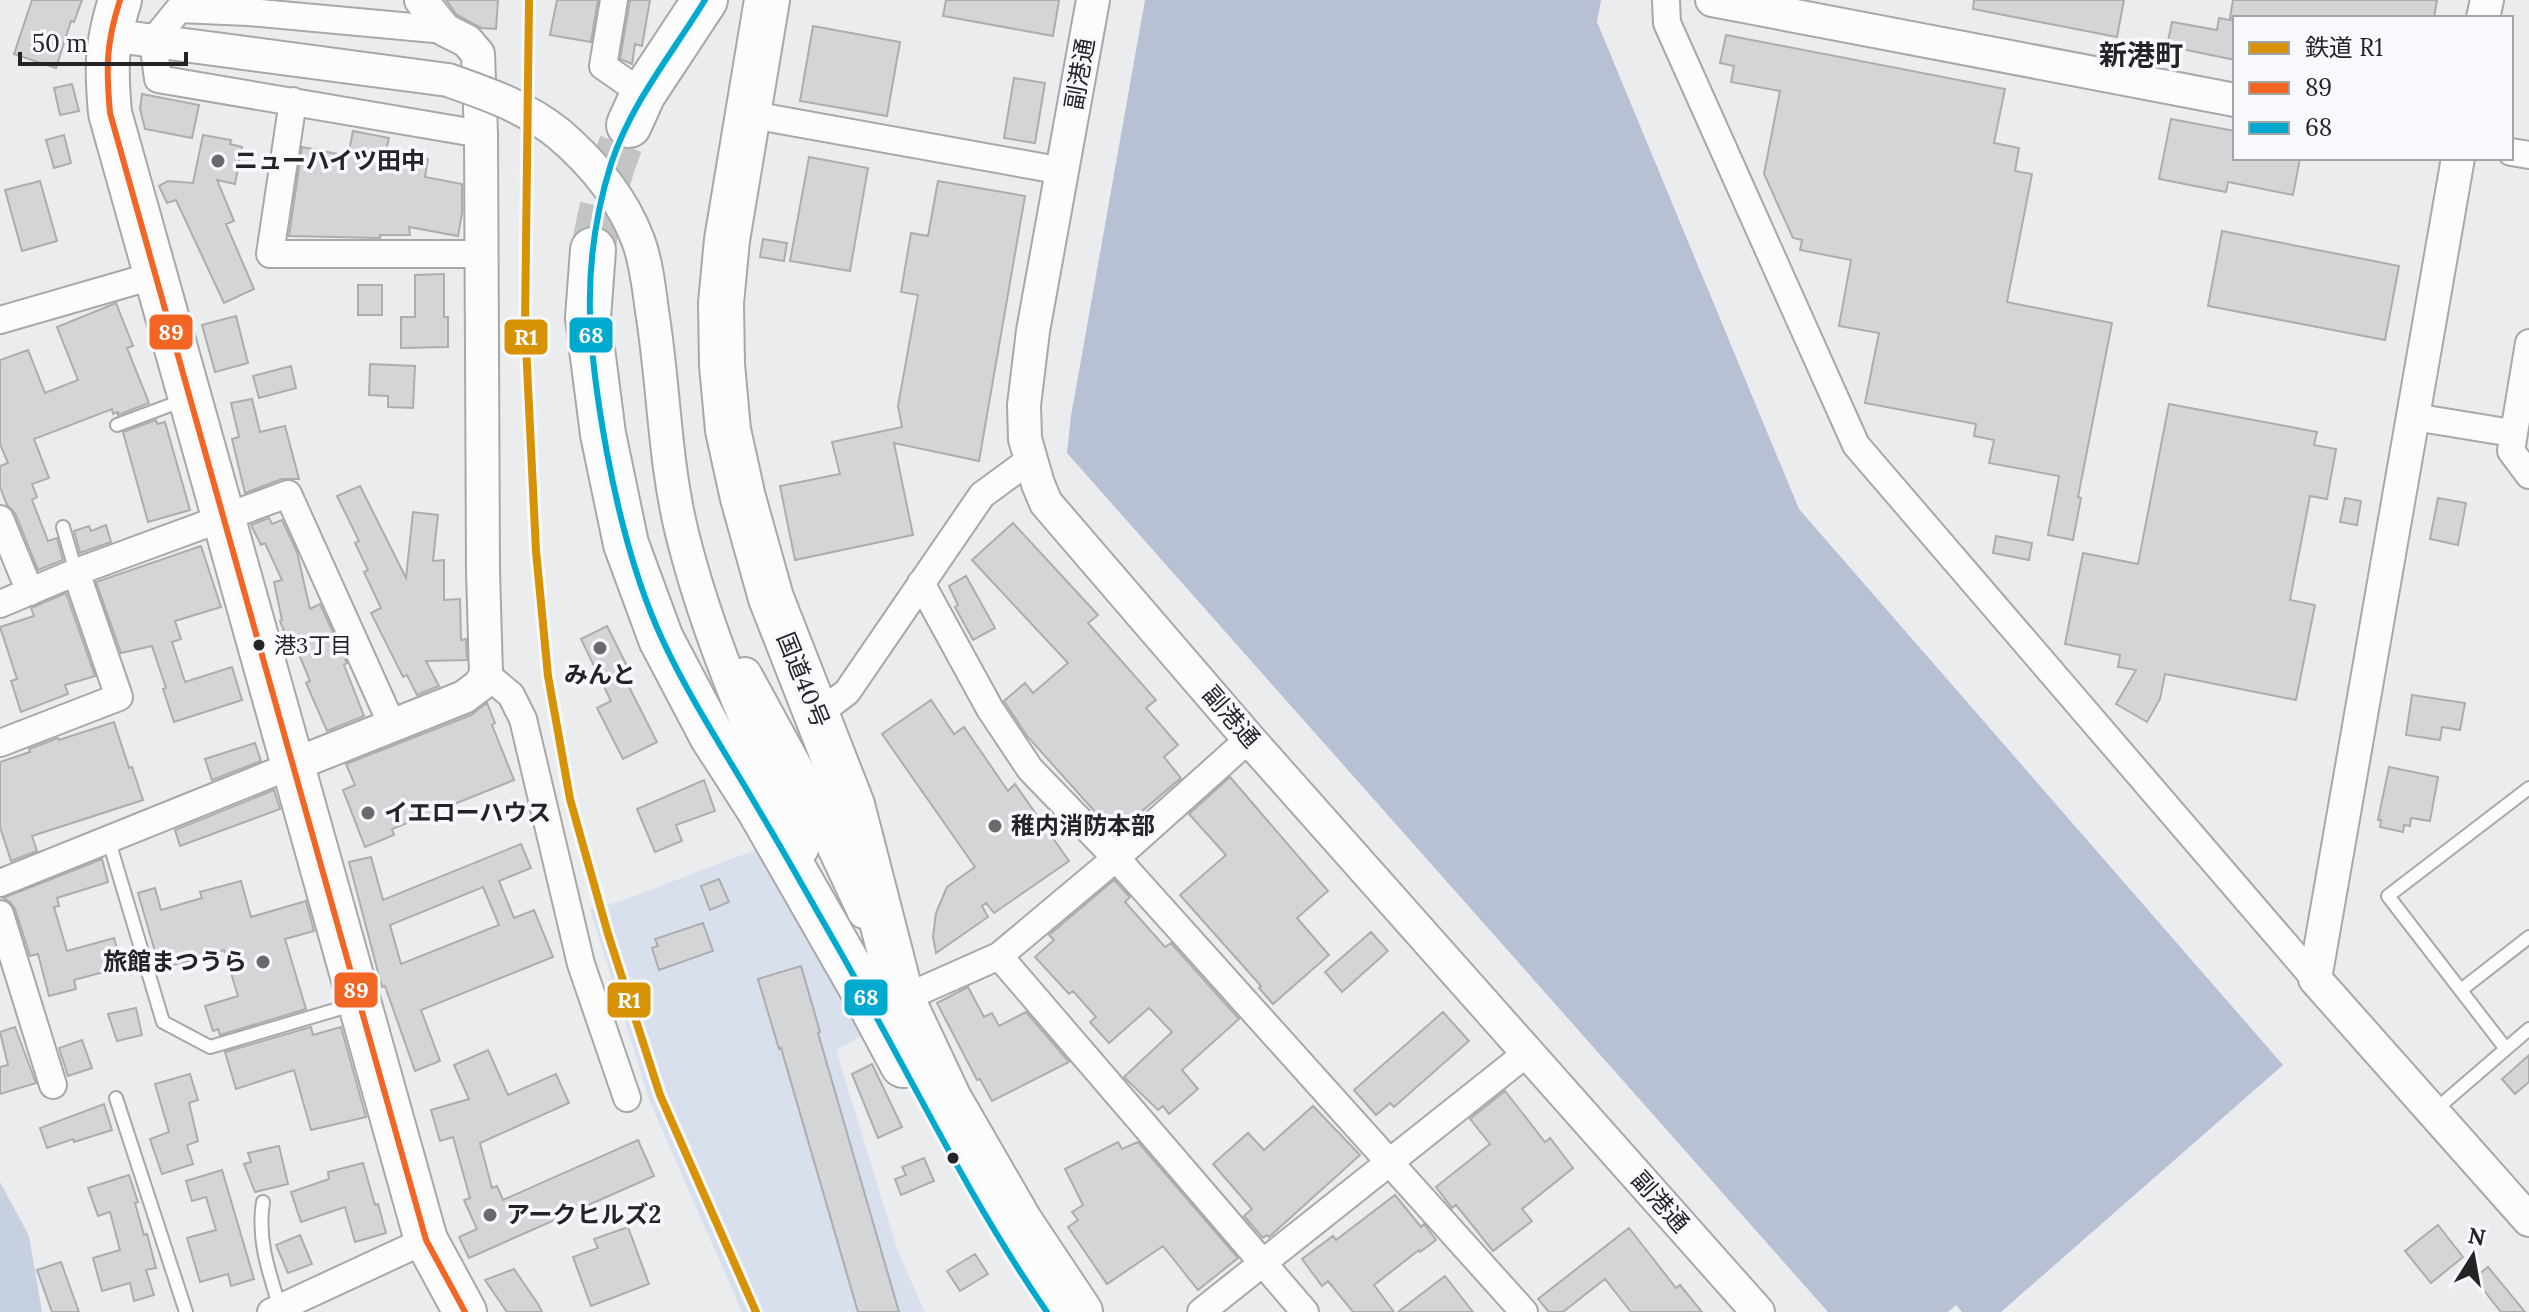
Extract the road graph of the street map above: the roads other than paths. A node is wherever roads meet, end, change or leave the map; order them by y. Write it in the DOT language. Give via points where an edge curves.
graph roads {
  1 [pos="421,0"];
  2 [pos="614,0"];
  3 [pos="705,0"];
  4 [pos="767,0"];
  5 [pos="1093,0"];
  6 [pos="1666,0"];
  7 [pos="1712,0"];
  8 [pos="1795,8"];
  9 [pos="114,18"];
  10 [pos="445,30"];
  11 [pos="153,41"];
  12 [pos="2233,100"];
  13 [pos="293,101"];
  14 [pos="636,109"];
  15 [pos="747,114"];
  16 [pos="481,134"];
  17 [pos="2458,160"];
  18 [pos="1063,171"];
  19 [pos="593,250"];
  20 [pos="482,254"];
  21 [pos="156,275"];
  22 [pos="0,320"];
  23 [pos="2529,343"];
  24 [pos="191,397"];
  25 [pos="2414,417"];
  26 [pos="117,425"];
  27 [pos="2512,433"];
  28 [pos="1031,459"];
  29 [pos="2529,475"];
  30 [pos="224,516"];
  31 [pos="0,519"];
  32 [pos="63,527"];
  33 [pos="76,572"];
  34 [pos="921,583"];
  35 [pos="30,592"];
  36 [pos="0,604"];
  37 [pos="486,674"];
  38 [pos="818,714"];
  39 [pos="393,727"];
  40 [pos="1249,739"];
  41 [pos="0,743"];
  42 [pos="293,765"];
  43 [pos="2529,788"];
  44 [pos="108,838"];
  45 [pos="1116,858"];
  46 [pos="0,883"];
  47 [pos="0,914"];
  48 [pos="2529,937"];
  49 [pos="999,956"];
  50 [pos="2315,979"];
  51 [pos="2461,990"];
  52 [pos="884,997"];
  53 [pos="358,1003"];
  54 [pos="2529,1029"];
  55 [pos="2506,1049"];
  56 [pos="1527,1053"];
  57 [pos="53,1085"];
  58 [pos="116,1098"];
  59 [pos="627,1098"];
  60 [pos="2434,1111"];
  61 [pos="1390,1162"];
  62 [pos="263,1202"];
  63 [pos="2529,1220"];
  64 [pos="426,1240"];
  65 [pos="1264,1263"];
  66 [pos="276,1310"];
  67 [pos="186,1312"];
  68 [pos="465,1312"];
  69 [pos="1047,1312"];
  70 [pos="1080,1312"];
  71 [pos="1201,1312"];
  72 [pos="1305,1312"];
  73 [pos="1524,1312"];
  74 [pos="1758,1312"];
  1 -- 10 [label="street"];
  2 -- 14 [label="street" via="603,66"];
  3 -- 14 [label="highway"];
  4 -- 15 [label="highway, 国道40号"];
  5 -- 18 [label="street, 副港通"];
  6 -- 50 [label="street" via="1667,23 1856,445"];
  7 -- 8 [label="street"];
  8 -- 12 [label="street"];
  9 -- 11 [label="street"];
  9 -- 21 [label="main road" via="106,69 110,113"];
  10 -- 11 [label="street" via="179,9"];
  10 -- 16 [label="street" via="467,41 478,54"];
  11 -- 13 [label="street" via="158,79"];
  11 -- 52 [label="street, bridge" via="448,80 538,117 603,178 639,241 682,532 729,682"];
  13 -- 16 [label="street"];
  13 -- 20 [label="street" via="270,254"];
  15 -- 18 [label="street"];
  15 -- 38 [label="highway, 国道40号" via="721,303 728,430 761,567"];
  16 -- 20 [label="street"];
  17 -- 25 [label="street"];
  18 -- 28 [label="street, 副港通" via="1027,374 1025,439"];
  19 -- 52 [label="highway, 国道40号" via="588,318 593,368 626,544 661,639 712,736"];
  20 -- 37 [label="street"];
  21 -- 22 [label="street"];
  21 -- 24 [label="main road"];
  23 -- 27 [label="street"];
  24 -- 26 [label="lane"];
  24 -- 30 [label="main road"];
  25 -- 27 [label="street"];
  25 -- 50 [label="street"];
  27 -- 29 [label="street" via="2511,451"];
  28 -- 34 [label="street" via="982,495"];
  28 -- 40 [label="street, 副港通" via="1046,503"];
  30 -- 33 [label="street"];
  30 -- 39 [label="street" via="288,494"];
  30 -- 42 [label="main road"];
  31 -- 35 [label="street"];
  32 -- 33 [label="lane"];
  33 -- 35 [label="street"];
  33 -- 41 [label="street" via="119,697"];
  34 -- 38 [label="street" via="847,692"];
  34 -- 45 [label="street" via="990,709 1030,769"];
  35 -- 36 [label="street"];
  37 -- 39 [label="street" via="464,697"];
  37 -- 59 [label="street" via="511,695 523,719 581,964"];
  38 -- 52 [label="highway, 国道40号" via="852,805"];
  39 -- 42 [label="street"];
  40 -- 45 [label="street"];
  40 -- 56 [label="street, 副港通"];
  42 -- 44 [label="street"];
  42 -- 53 [label="main road"];
  43 -- 51 [label="lane" via="2388,896"];
  44 -- 46 [label="street"];
  44 -- 53 [label="lane" via="163,1022 210,1047"];
  45 -- 49 [label="street"];
  45 -- 61 [label="street"];
  47 -- 57 [label="street"];
  48 -- 51 [label="lane"];
  49 -- 52 [label="street"];
  49 -- 65 [label="street"];
  50 -- 60 [label="street"];
  51 -- 55 [label="lane"];
  52 -- 69 [label="highway, 国道40号" via="937,1130"];
  52 -- 70 [label="highway, 国道40号"];
  53 -- 64 [label="main road"];
  54 -- 55 [label="lane"];
  55 -- 60 [label="lane"];
  56 -- 61 [label="street"];
  56 -- 74 [label="street, 副港通"];
  58 -- 67 [label="lane"];
  60 -- 63 [label="street"];
  61 -- 65 [label="street"];
  61 -- 73 [label="street"];
  62 -- 66 [label="lane" via="261,1246"];
  64 -- 66 [label="street"];
  64 -- 68 [label="main road"];
  65 -- 71 [label="street"];
  65 -- 72 [label="street"];
}
